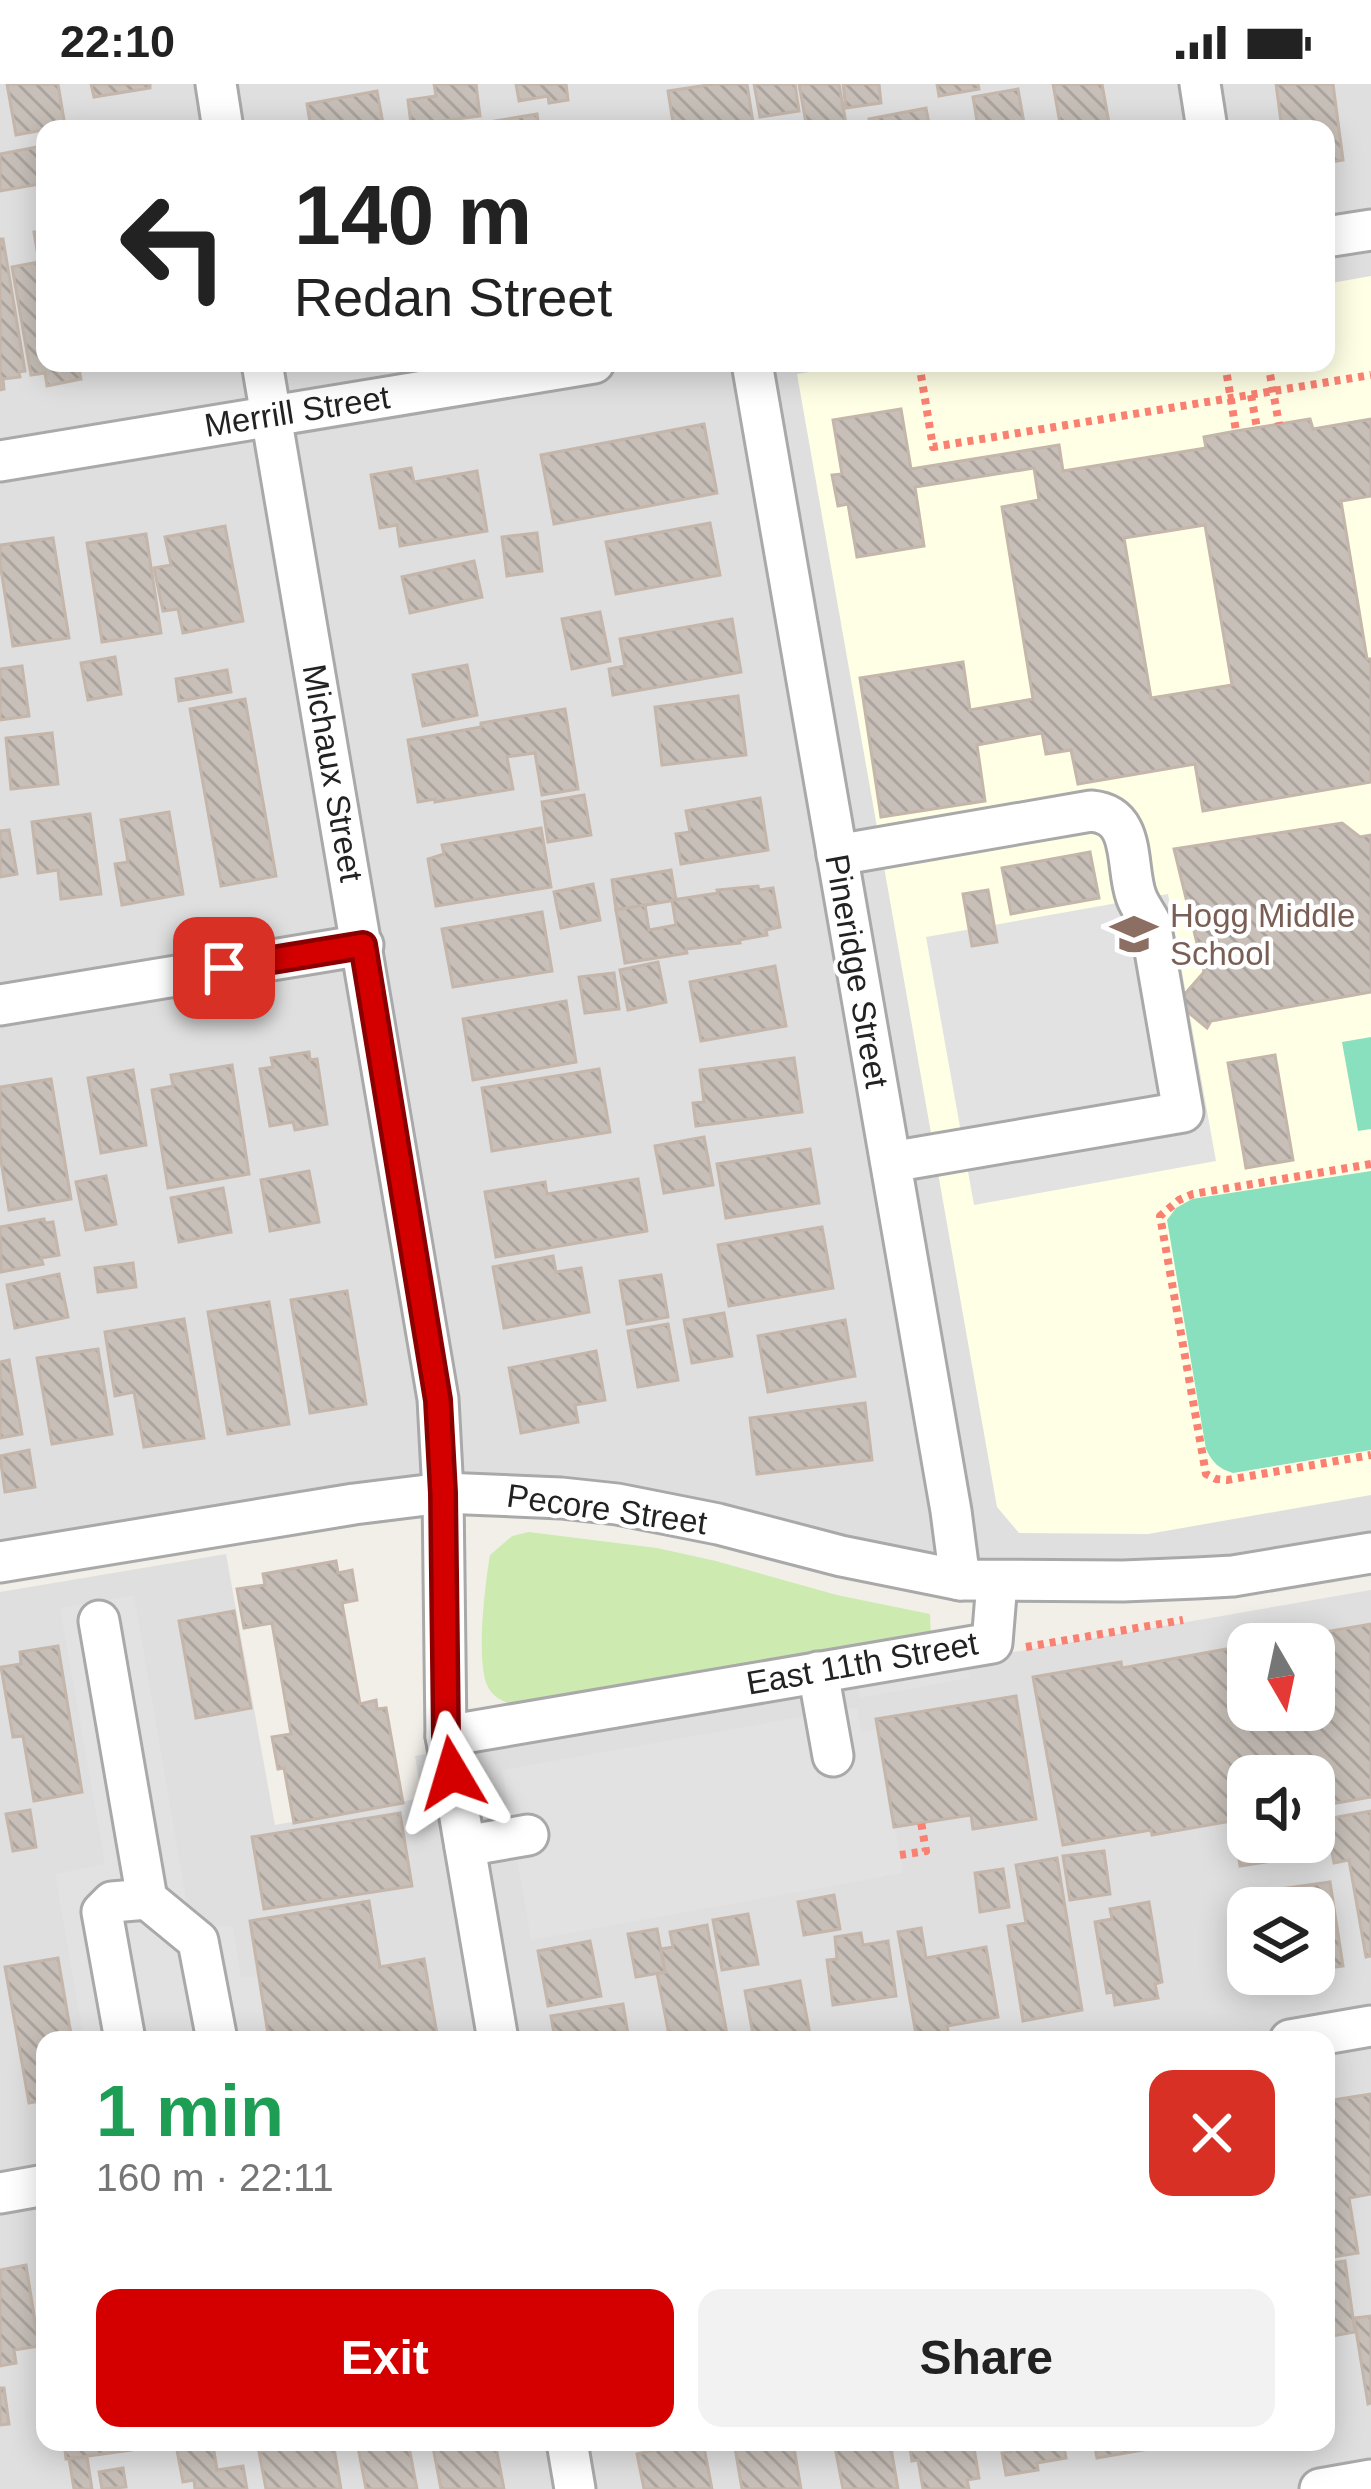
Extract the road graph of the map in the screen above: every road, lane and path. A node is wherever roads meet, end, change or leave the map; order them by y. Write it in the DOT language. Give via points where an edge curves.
graph roads {
  1 [pos="216,84"];
  2 [pos="1200,84"];
  3 [pos="222,120"];
  4 [pos="1206,120"];
  5 [pos="1371,230"];
  6 [pos="1335,236"];
  7 [pos="264,372"];
  8 [pos="538,372"];
  9 [pos="754,372"];
  10 [pos="920,372"];
  11 [pos="1227,372"];
  12 [pos="1270,372"];
  13 [pos="1371,375"];
  14 [pos="1273,391"];
  15 [pos="1251,394"];
  16 [pos="1231,398"];
  17 [pos="271,415"];
  18 [pos="1279,424"];
  19 [pos="1256,428"];
  20 [pos="1236,431"];
  21 [pos="0,461"];
  22 [pos="837,855"];
  23 [pos="363,945"];
  24 [pos="0,1005"];
  25 [pos="891,1162"];
  26 [pos="1371,1164"];
  27 [pos="1371,1455"];
  28 [pos="443,1493"];
  29 [pos="1371,1552"];
  30 [pos="0,1562"];
  31 [pos="979,1581"];
  32 [pos="1204,1617"];
  33 [pos="99,1621"];
  34 [pos="992,1643"];
  35 [pos="818,1672"];
  36 [pos="446,1736"];
  37 [pos="833,1756"];
  38 [pos="921,1822"];
  39 [pos="528,1835"];
  40 [pos="465,1846"];
  41 [pos="900,1856"];
  42 [pos="147,1899"];
  43 [pos="1371,2026"];
  44 [pos="123,2031"];
  45 [pos="216,2031"];
  46 [pos="496,2031"];
  47 [pos="1335,2032"];
  48 [pos="36,2187"];
  49 [pos="0,2193"];
  50 [pos="569,2451"];
  51 [pos="1371,2480"];
  52 [pos="575,2489"];
  53 [pos="1320,2489"];
  1 -- 3 [label="street"];
  2 -- 4 [label="street"];
  5 -- 6 [label="street"];
  7 -- 17 [label="street, Michaux Street"];
  8 -- 17 [label="street, Merrill Street"];
  9 -- 22 [label="street, Pineridge Street"];
  10 -- 16 [label="path" via="933,447"];
  11 -- 16 [label="path"];
  12 -- 14 [label="path"];
  13 -- 14 [label="path"];
  14 -- 15 [label="path"];
  14 -- 18 [label="path"];
  15 -- 16 [label="path"];
  15 -- 19 [label="path"];
  16 -- 20 [label="path"];
  17 -- 21 [label="street, Merrill Street"];
  17 -- 23 [label="street, Michaux Street"];
  22 -- 25 [label="street, Pineridge Street"];
  22 -- 25 [label="street" via="1102,812 1126,835 1136,896 1150,922 1183,1112"];
  23 -- 24 [label="street"];
  23 -- 28 [label="street, Michaux Street" via="438,1400"];
  25 -- 31 [label="street, Pineridge Street" via="951,1511"];
  26 -- 27 [label="path" via="1193,1194 1160,1216 1206,1474 1227,1480"];
  28 -- 30 [label="street, Pecore Street"];
  28 -- 31 [label="street, Pecore Street" via="617,1504"];
  28 -- 36 [label="street, Michaux Street"];
  29 -- 31 [label="street, East 11th Street" via="1233,1576"];
  31 -- 34 [label="street, East 11th Street"];
  32 -- 34 [label="path" via="1001,1651"];
  33 -- 42 [label="street"];
  34 -- 35 [label="street, East 11th Street"];
  35 -- 36 [label="street, East 11th Street"];
  35 -- 37 [label="street"];
  36 -- 40 [label="street, Michaux Street"];
  38 -- 41 [label="path" via="926,1851"];
  39 -- 40 [label="street"];
  40 -- 46 [label="street, Michaux Street"];
  42 -- 44 [label="street" via="112,1902 102,1912"];
  42 -- 45 [label="street" via="198,1941"];
  43 -- 47 [label="street"];
  48 -- 49 [label="street"];
  50 -- 52 [label="street"];
  51 -- 53 [label="street"];
}
